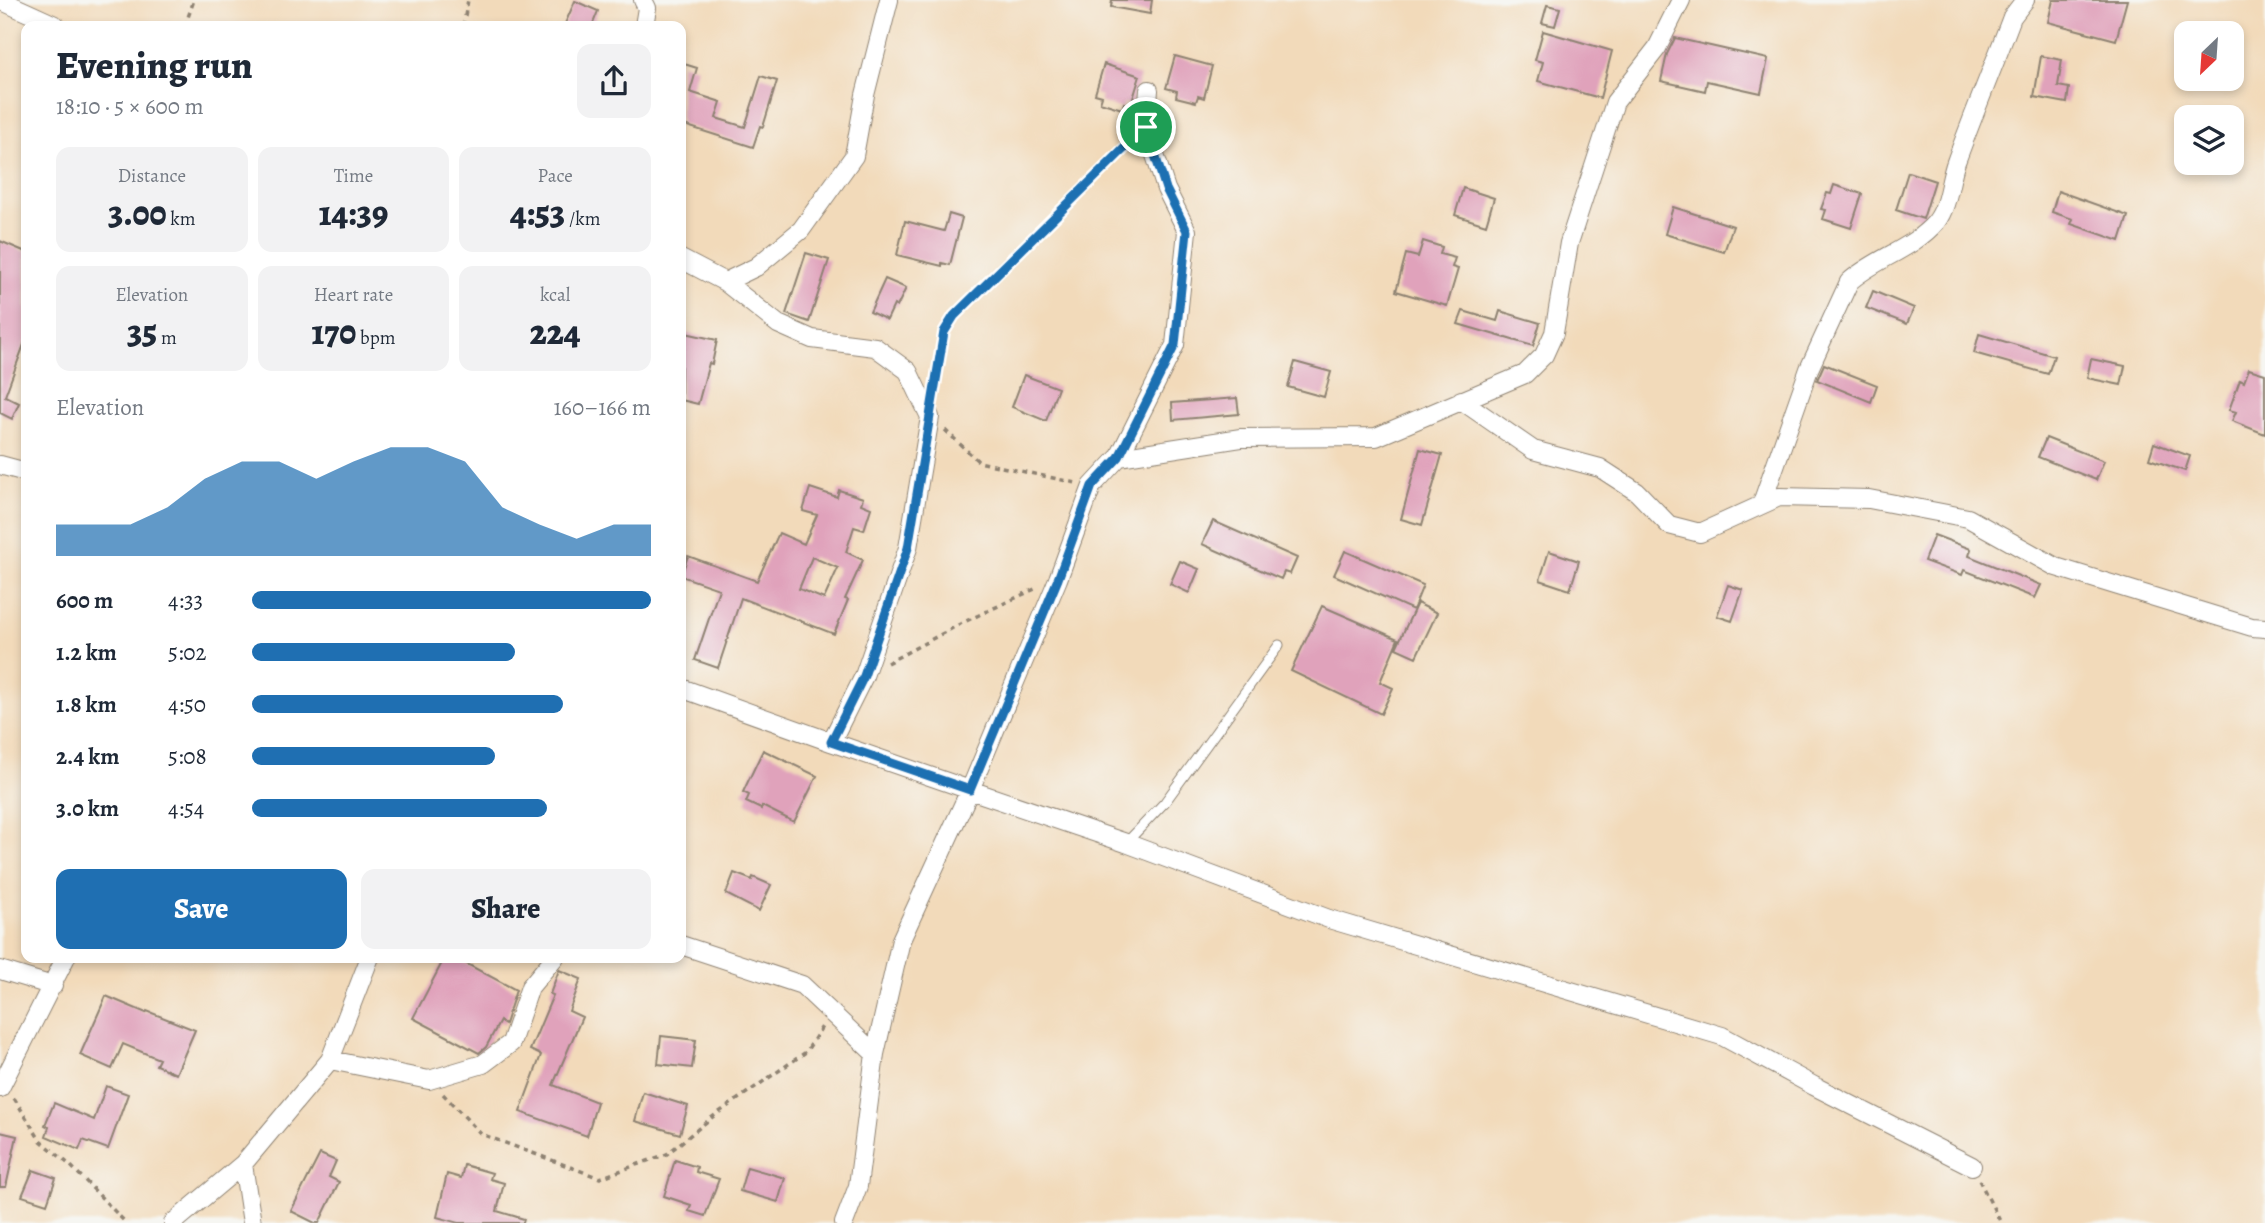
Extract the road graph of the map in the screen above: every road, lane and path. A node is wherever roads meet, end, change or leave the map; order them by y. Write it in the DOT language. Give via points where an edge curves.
graph roads {
  1 [pos="0,0"];
  2 [pos="194,0"];
  3 [pos="468,0"];
  4 [pos="643,0"];
  5 [pos="889,0"];
  6 [pos="1681,0"];
  7 [pos="2025,0"];
  8 [pos="46,21"];
  9 [pos="187,21"];
  10 [pos="464,21"];
  11 [pos="645,21"];
  12 [pos="1149,90"];
  13 [pos="1146,127"];
  14 [pos="686,262"];
  15 [pos="725,282"];
  16 [pos="1461,400"];
  17 [pos="930,416"];
  18 [pos="1119,457"];
  19 [pos="0,464"];
  20 [pos="21,470"];
  21 [pos="1092,486"];
  22 [pos="1762,503"];
  23 [pos="1058,579"];
  24 [pos="2265,628"];
  25 [pos="1279,645"];
  26 [pos="864,676"];
  27 [pos="686,690"];
  28 [pos="831,742"];
  29 [pos="970,790"];
  30 [pos="1126,843"];
  31 [pos="686,947"];
  32 [pos="63,963"];
  33 [pos="368,963"];
  34 [pos="550,963"];
  35 [pos="0,970"];
  36 [pos="52,986"];
  37 [pos="831,1012"];
  38 [pos="875,1054"];
  39 [pos="330,1060"];
  40 [pos="429,1080"];
  41 [pos="2,1084"];
  42 [pos="243,1164"];
  43 [pos="1972,1166"];
  44 [pos="126,1223"];
  45 [pos="173,1223"];
  46 [pos="252,1223"];
  47 [pos="844,1223"];
  48 [pos="2001,1223"];
  1 -- 8 [label="street"];
  2 -- 9 [label="path"];
  3 -- 10 [label="path"];
  4 -- 11 [label="street"];
  5 -- 15 [label="street" via="854,156 801,230 756,267"];
  6 -- 16 [label="street" via="1657,48 1615,102 1569,243 1554,333 1544,355 1525,373"];
  7 -- 22 [label="street" via="2012,17 1959,153 1944,211 1917,237 1849,282 1809,369"];
  12 -- 13 [label="street"];
  13 -- 17 [label="path" via="954,316 944,332"];
  13 -- 18 [label="street" via="1166,189 1187,231 1175,345"];
  14 -- 15 [label="street"];
  15 -- 17 [label="street" via="778,324 812,339 875,347 908,371"];
  16 -- 18 [label="street" via="1376,437 1241,438"];
  16 -- 22 [label="street" via="1533,450 1600,468 1637,492 1669,525 1700,533"];
  17 -- 21 [label="path" via="979,462"];
  17 -- 26 [label="street" via="908,548"];
  18 -- 21 [label="street"];
  19 -- 20 [label="street"];
  21 -- 23 [label="street"];
  22 -- 24 [label="street" via="1779,497 1870,499 1968,518 2056,567"];
  23 -- 26 [label="path" via="964,622"];
  23 -- 29 [label="street"];
  25 -- 30 [label="lane" via="1165,803"];
  26 -- 28 [label="street"];
  27 -- 28 [label="street"];
  28 -- 29 [label="street"];
  29 -- 30 [label="street"];
  29 -- 38 [label="street" via="901,940"];
  30 -- 43 [label="street" via="1329,919 1723,1035"];
  31 -- 37 [label="street" via="802,985"];
  32 -- 36 [label="street"];
  33 -- 39 [label="street"];
  34 -- 40 [label="street" via="530,987 511,1043 483,1064"];
  35 -- 36 [label="street"];
  36 -- 41 [label="street"];
  37 -- 38 [label="street"];
  37 -- 40 [label="path" via="806,1052 667,1154 600,1178 481,1134"];
  38 -- 47 [label="street" via="858,1186"];
  39 -- 40 [label="street"];
  39 -- 42 [label="street"];
  41 -- 44 [label="path" via="40,1140"];
  42 -- 45 [label="street"];
  42 -- 46 [label="street"];
  43 -- 48 [label="path"];
}
